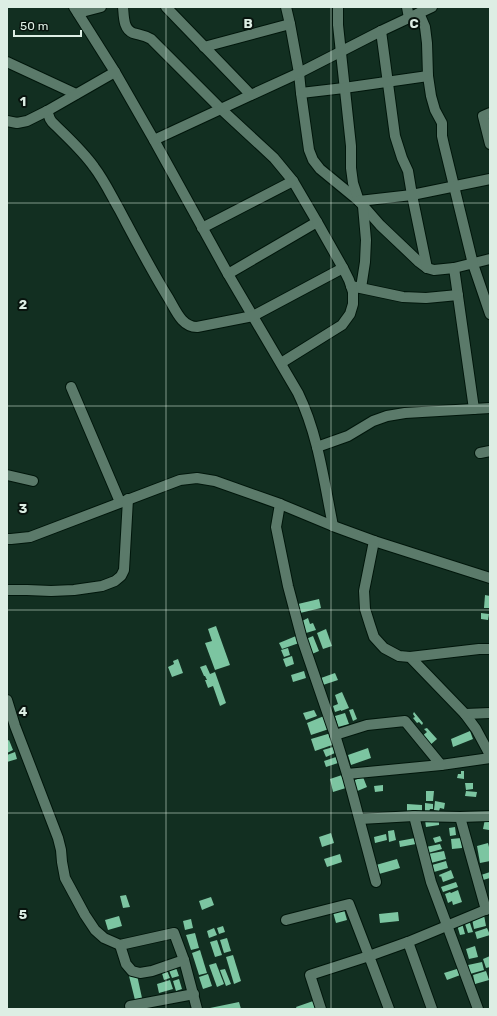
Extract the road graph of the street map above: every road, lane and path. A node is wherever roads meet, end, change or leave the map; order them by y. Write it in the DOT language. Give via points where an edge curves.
graph roads {
  1 [pos="100,7"];
  2 [pos="123,7"];
  3 [pos="166,7"];
  4 [pos="286,7"];
  5 [pos="338,7"];
  6 [pos="407,7"];
  7 [pos="432,7"];
  8 [pos="76,10"];
  9 [pos="419,13"];
  10 [pos="409,18"];
  11 [pos="290,24"];
  12 [pos="381,31"];
  13 [pos="204,47"];
  14 [pos="340,52"];
  15 [pos="7,62"];
  16 [pos="114,72"];
  17 [pos="300,73"];
  18 [pos="428,76"];
  19 [pos="388,81"];
  20 [pos="344,88"];
  21 [pos="301,93"];
  22 [pos="76,94"];
  23 [pos="251,95"];
  24 [pos="221,109"];
  25 [pos="47,111"];
  26 [pos="490,113"];
  27 [pos="7,121"];
  28 [pos="154,140"];
  29 [pos="490,144"];
  30 [pos="490,179"];
  31 [pos="293,181"];
  32 [pos="454,186"];
  33 [pos="412,195"];
  34 [pos="361,204"];
  35 [pos="317,222"];
  36 [pos="202,228"];
  37 [pos="490,259"];
  38 [pos="473,264"];
  39 [pos="343,268"];
  40 [pos="426,268"];
  41 [pos="454,268"];
  42 [pos="228,274"];
  43 [pos="356,287"];
  44 [pos="458,295"];
  45 [pos="490,314"];
  46 [pos="253,316"];
  47 [pos="281,363"];
  48 [pos="71,387"];
  49 [pos="490,408"];
  50 [pos="474,409"];
  51 [pos="316,447"];
  52 [pos="7,476"];
  53 [pos="33,481"];
  54 [pos="124,500"];
  55 [pos="280,504"];
  56 [pos="333,526"];
  57 [pos="7,539"];
  58 [pos="374,541"];
  59 [pos="490,578"];
  60 [pos="7,590"];
  61 [pos="490,649"];
  62 [pos="410,657"];
  63 [pos="7,700"];
  64 [pos="490,713"];
  65 [pos="465,714"];
  66 [pos="335,735"];
  67 [pos="490,756"];
  68 [pos="441,765"];
  69 [pos="347,774"];
  70 [pos="414,816"];
  71 [pos="490,816"];
  72 [pos="460,817"];
  73 [pos="360,819"];
  74 [pos="376,882"];
  75 [pos="488,909"];
  76 [pos="286,920"];
  77 [pos="447,925"];
  78 [pos="408,942"];
  79 [pos="120,945"];
  80 [pos="369,956"];
  81 [pos="184,960"];
  82 [pos="194,994"];
  83 [pos="130,1006"];
  84 [pos="198,1009"];
  85 [pos="321,1009"];
  86 [pos="389,1009"];
  87 [pos="432,1009"];
  88 [pos="478,1009"];
  1 -- 8 [label="street"];
  2 -- 24 [label="street" via="128,30 151,39"];
  3 -- 13 [label="street"];
  4 -- 11 [label="street"];
  5 -- 14 [label="street"];
  6 -- 10 [label="street"];
  7 -- 9 [label="street"];
  8 -- 16 [label="street"];
  9 -- 10 [label="street"];
  9 -- 18 [label="street" via="425,27"];
  10 -- 12 [label="street"];
  11 -- 13 [label="street"];
  11 -- 17 [label="street"];
  12 -- 14 [label="street"];
  12 -- 19 [label="street"];
  13 -- 23 [label="street"];
  14 -- 17 [label="street"];
  14 -- 20 [label="street"];
  15 -- 22 [label="street"];
  16 -- 22 [label="street"];
  16 -- 28 [label="street"];
  17 -- 21 [label="street"];
  17 -- 23 [label="street"];
  18 -- 19 [label="street"];
  18 -- 32 [label="street" via="432,102 442,123 442,136"];
  19 -- 20 [label="street"];
  19 -- 33 [label="street" via="395,136 408,171"];
  20 -- 21 [label="street"];
  20 -- 34 [label="street" via="353,183"];
  21 -- 34 [label="street" via="312,160"];
  22 -- 25 [label="street"];
  23 -- 24 [label="street"];
  24 -- 28 [label="street"];
  24 -- 31 [label="street" via="274,158"];
  25 -- 27 [label="street" via="27,121"];
  25 -- 46 [label="street" via="52,122 95,168 182,321 188,326 197,327"];
  26 -- 29 [label="street" via="483,116"];
  28 -- 36 [label="street"];
  30 -- 32 [label="street"];
  31 -- 35 [label="street"];
  31 -- 36 [label="street"];
  32 -- 33 [label="street"];
  32 -- 38 [label="street"];
  33 -- 34 [label="street"];
  33 -- 40 [label="street"];
  34 -- 40 [label="street"];
  34 -- 43 [label="street" via="366,240 365,262"];
  35 -- 39 [label="street"];
  35 -- 42 [label="street"];
  36 -- 42 [label="street"];
  37 -- 38 [label="street"];
  38 -- 41 [label="street"];
  38 -- 45 [label="street"];
  39 -- 43 [label="street"];
  39 -- 46 [label="street"];
  40 -- 41 [label="street"];
  41 -- 44 [label="street"];
  42 -- 46 [label="street"];
  43 -- 44 [label="street" via="403,297"];
  43 -- 47 [label="street" via="350,314 342,325"];
  44 -- 50 [label="street"];
  46 -- 47 [label="street"];
  47 -- 51 [label="street" via="306,410"];
  48 -- 54 [label="street"];
  49 -- 50 [label="street"];
  50 -- 51 [label="street" via="387,416 348,436"];
  51 -- 56 [label="street"];
  52 -- 53 [label="street"];
  54 -- 55 [label="street" via="180,480 197,478 215,481"];
  54 -- 57 [label="street" via="30,537"];
  54 -- 60 [label="street" via="124,570 115,581 102,586 74,590"];
  55 -- 56 [label="street"];
  55 -- 66 [label="street" via="276,527 288,586 302,639"];
  56 -- 58 [label="street"];
  58 -- 59 [label="street"];
  58 -- 62 [label="street" via="364,591 374,638 384,648 399,656"];
  61 -- 62 [label="street"];
  62 -- 65 [label="street"];
  63 -- 79 [label="street" via="58,838 66,878 95,930 104,938"];
  64 -- 65 [label="street"];
  65 -- 67 [label="street" via="476,728"];
  66 -- 68 [label="street" via="367,725 405,722"];
  66 -- 69 [label="street"];
  67 -- 68 [label="street"];
  68 -- 69 [label="street"];
  69 -- 73 [label="street"];
  70 -- 72 [label="street"];
  70 -- 73 [label="street"];
  70 -- 77 [label="street" via="431,882"];
  71 -- 72 [label="street"];
  72 -- 75 [label="street"];
  73 -- 74 [label="street"];
  75 -- 77 [label="street"];
  76 -- 80 [label="street" via="349,904"];
  77 -- 78 [label="street"];
  77 -- 88 [label="street"];
  78 -- 80 [label="street"];
  78 -- 87 [label="street"];
  79 -- 81 [label="street" via="126,964 132,971 140,973"];
  79 -- 81 [label="street" via="174,933"];
  80 -- 85 [label="street" via="310,976"];
  80 -- 86 [label="street"];
  81 -- 82 [label="street"];
  82 -- 83 [label="street"];
  82 -- 84 [label="street"];
}
